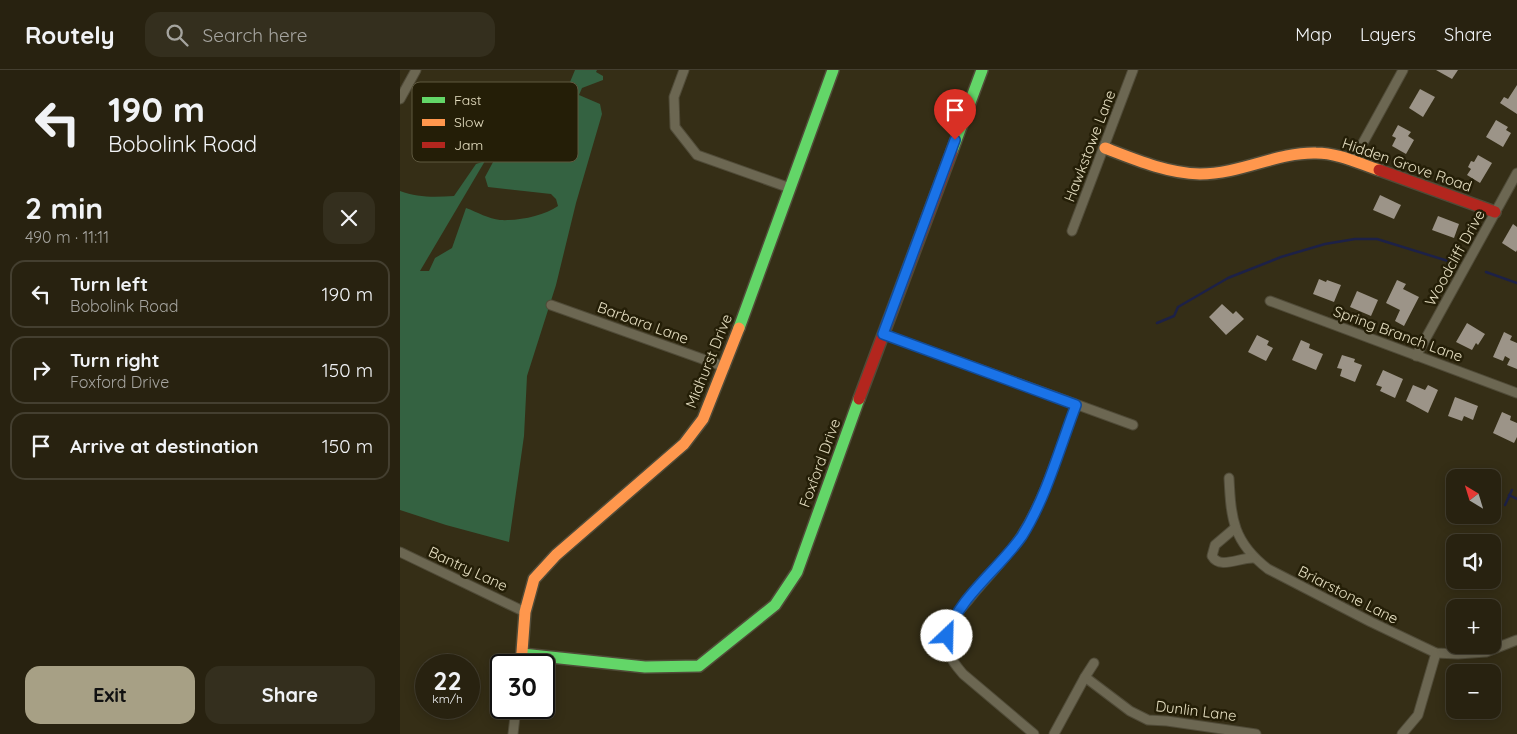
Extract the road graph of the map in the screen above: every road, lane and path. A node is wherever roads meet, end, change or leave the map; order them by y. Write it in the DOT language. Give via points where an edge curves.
graph roads {
  1 [pos="416,70"];
  2 [pos="684,70"];
  3 [pos="833,70"];
  4 [pos="982,70"];
  5 [pos="1133,70"];
  6 [pos="1403,70"];
  7 [pos="400,99"];
  8 [pos="1104,148"];
  9 [pos="1353,161"];
  10 [pos="1517,173"];
  11 [pos="790,188"];
  12 [pos="1496,212"];
  13 [pos="1072,231"];
  14 [pos="1270,301"];
  15 [pos="551,305"];
  16 [pos="883,334"];
  17 [pos="1416,356"];
  18 [pos="725,367"];
  19 [pos="1517,393"];
  20 [pos="1076,405"];
  21 [pos="1133,425"];
  22 [pos="1229,478"];
  23 [pos="1235,528"];
  24 [pos="400,552"];
  25 [pos="1254,558"];
  26 [pos="525,612"];
  27 [pos="1517,640"];
  28 [pos="1436,653"];
  29 [pos="522,654"];
  30 [pos="555,662"];
  31 [pos="1094,663"];
  32 [pos="1084,677"];
  33 [pos="515,719"];
  34 [pos="513,734"];
  35 [pos="1034,734"];
  36 [pos="1054,734"];
  37 [pos="1256,734"];
  38 [pos="1402,734"];
  1 -- 7 [label="street"];
  2 -- 11 [label="street" via="674,97 675,127 696,155"];
  3 -- 11 [label="street, Midhurst Drive"];
  4 -- 16 [label="street, Foxford Drive"];
  5 -- 8 [label="street, Hawkstowe Lane"];
  6 -- 9 [label="street"];
  8 -- 9 [label="street, Hidden Grove Road" via="1183,173 1238,170 1316,153"];
  8 -- 13 [label="street, Hawkstowe Lane"];
  9 -- 12 [label="street, Hidden Grove Road"];
  10 -- 12 [label="street, Woodcliff Drive"];
  11 -- 18 [label="street, Midhurst Drive"];
  12 -- 17 [label="street, Woodcliff Drive"];
  14 -- 17 [label="street, Spring Branch Lane"];
  15 -- 18 [label="street, Barbara Lane"];
  16 -- 20 [label="street"];
  16 -- 30 [label="street, Foxford Drive" via="797,572 774,605 699,666 645,668"];
  17 -- 19 [label="street, Spring Branch Lane"];
  18 -- 26 [label="street, Midhurst Drive" via="703,419 684,444 556,555 534,579"];
  20 -- 21 [label="street"];
  20 -- 35 [label="street" via="1028,525 958,613 950,626 946,645 948,654 963,674"];
  22 -- 23 [label="street, Briarstone Lane"];
  23 -- 25 [label="street, Briarstone Lane"];
  23 -- 25 [label="street" via="1215,545 1212,551 1214,560 1221,563"];
  24 -- 26 [label="street, Bantry Lane"];
  25 -- 28 [label="street, Briarstone Lane" via="1268,569"];
  26 -- 29 [label="street, Midhurst Drive"];
  27 -- 28 [label="street, Briarstone Lane" via="1486,652"];
  28 -- 38 [label="street" via="1418,715"];
  31 -- 32 [label="street"];
  32 -- 36 [label="street"];
  32 -- 37 [label="street, Dunlin Lane" via="1130,711 1148,720"];
  33 -- 34 [label="street"];
}
